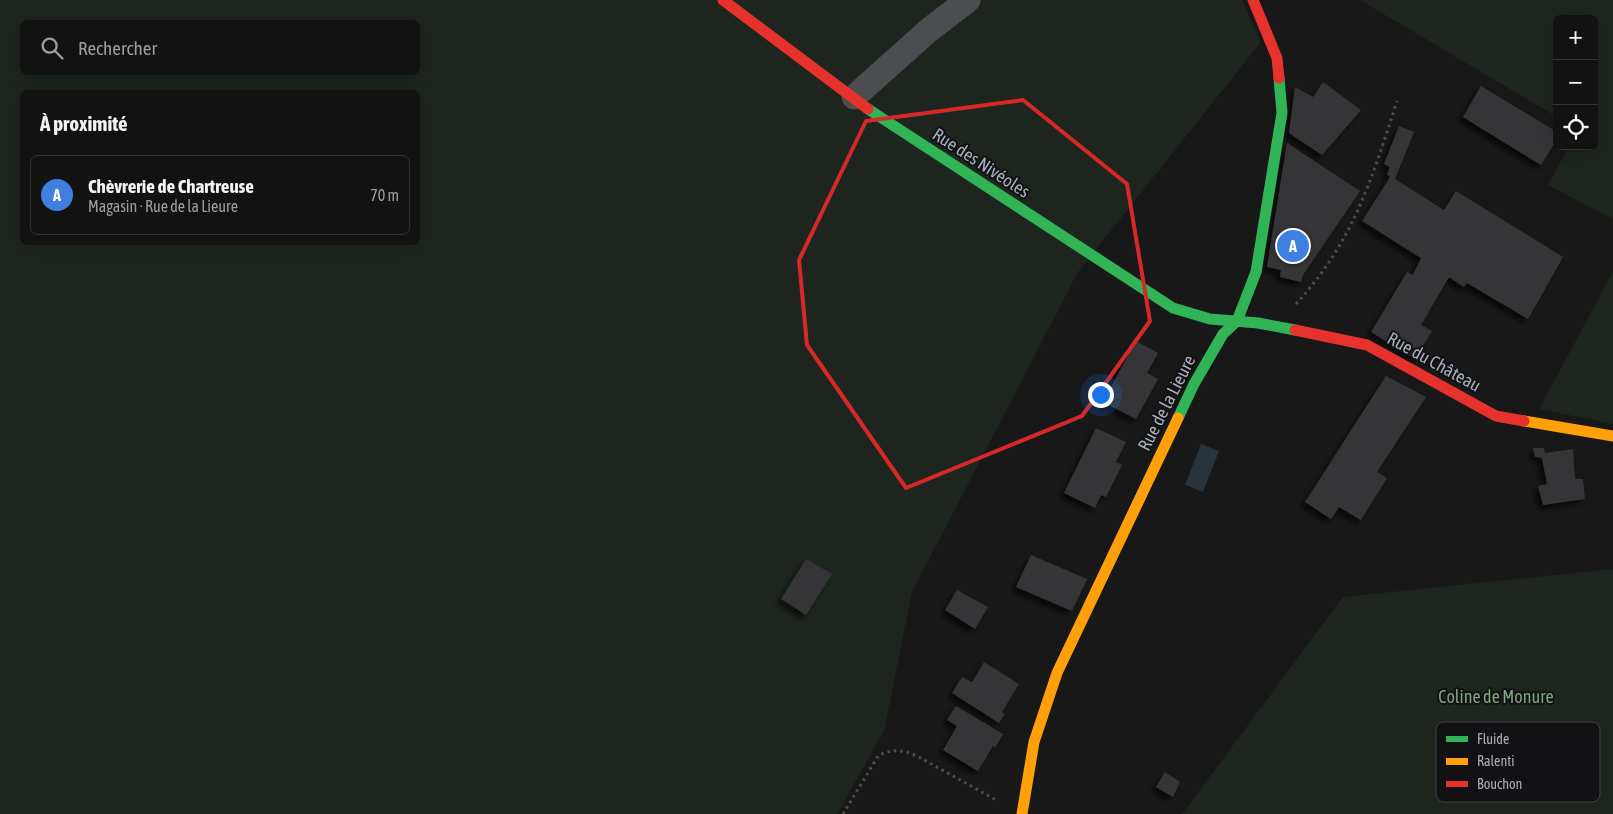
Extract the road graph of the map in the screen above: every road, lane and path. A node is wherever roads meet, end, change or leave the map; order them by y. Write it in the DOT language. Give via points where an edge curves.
graph roads {
  1 [pos="723,0"];
  2 [pos="968,0"];
  3 [pos="1253,0"];
  4 [pos="854,97"];
  5 [pos="1397,101"];
  6 [pos="1237,321"];
  7 [pos="1273,326"];
  8 [pos="1613,436"];
  9 [pos="1022,810"];
  10 [pos="843,814"];
  1 -- 4 [label="street, Rue des Nivéoles"];
  2 -- 4 [label="street"];
  3 -- 6 [label="street, Rue de la Lieure" via="1276,58 1282,113 1256,272"];
  4 -- 6 [label="street, Rue des Nivéoles" via="878,117 1173,308 1210,319"];
  5 -- 7 [label="path" via="1370,187 1352,226 1319,280"];
  6 -- 7 [label="street, Rue du Château"];
  6 -- 9 [label="street, Rue de la Lieure" via="1223,334 1194,384 1062,658 1038,731"];
  7 -- 8 [label="street, Rue du Château" via="1367,345 1496,416"];
  9 -- 10 [label="path" via="1006,805 917,756 896,750 878,756"];
}
